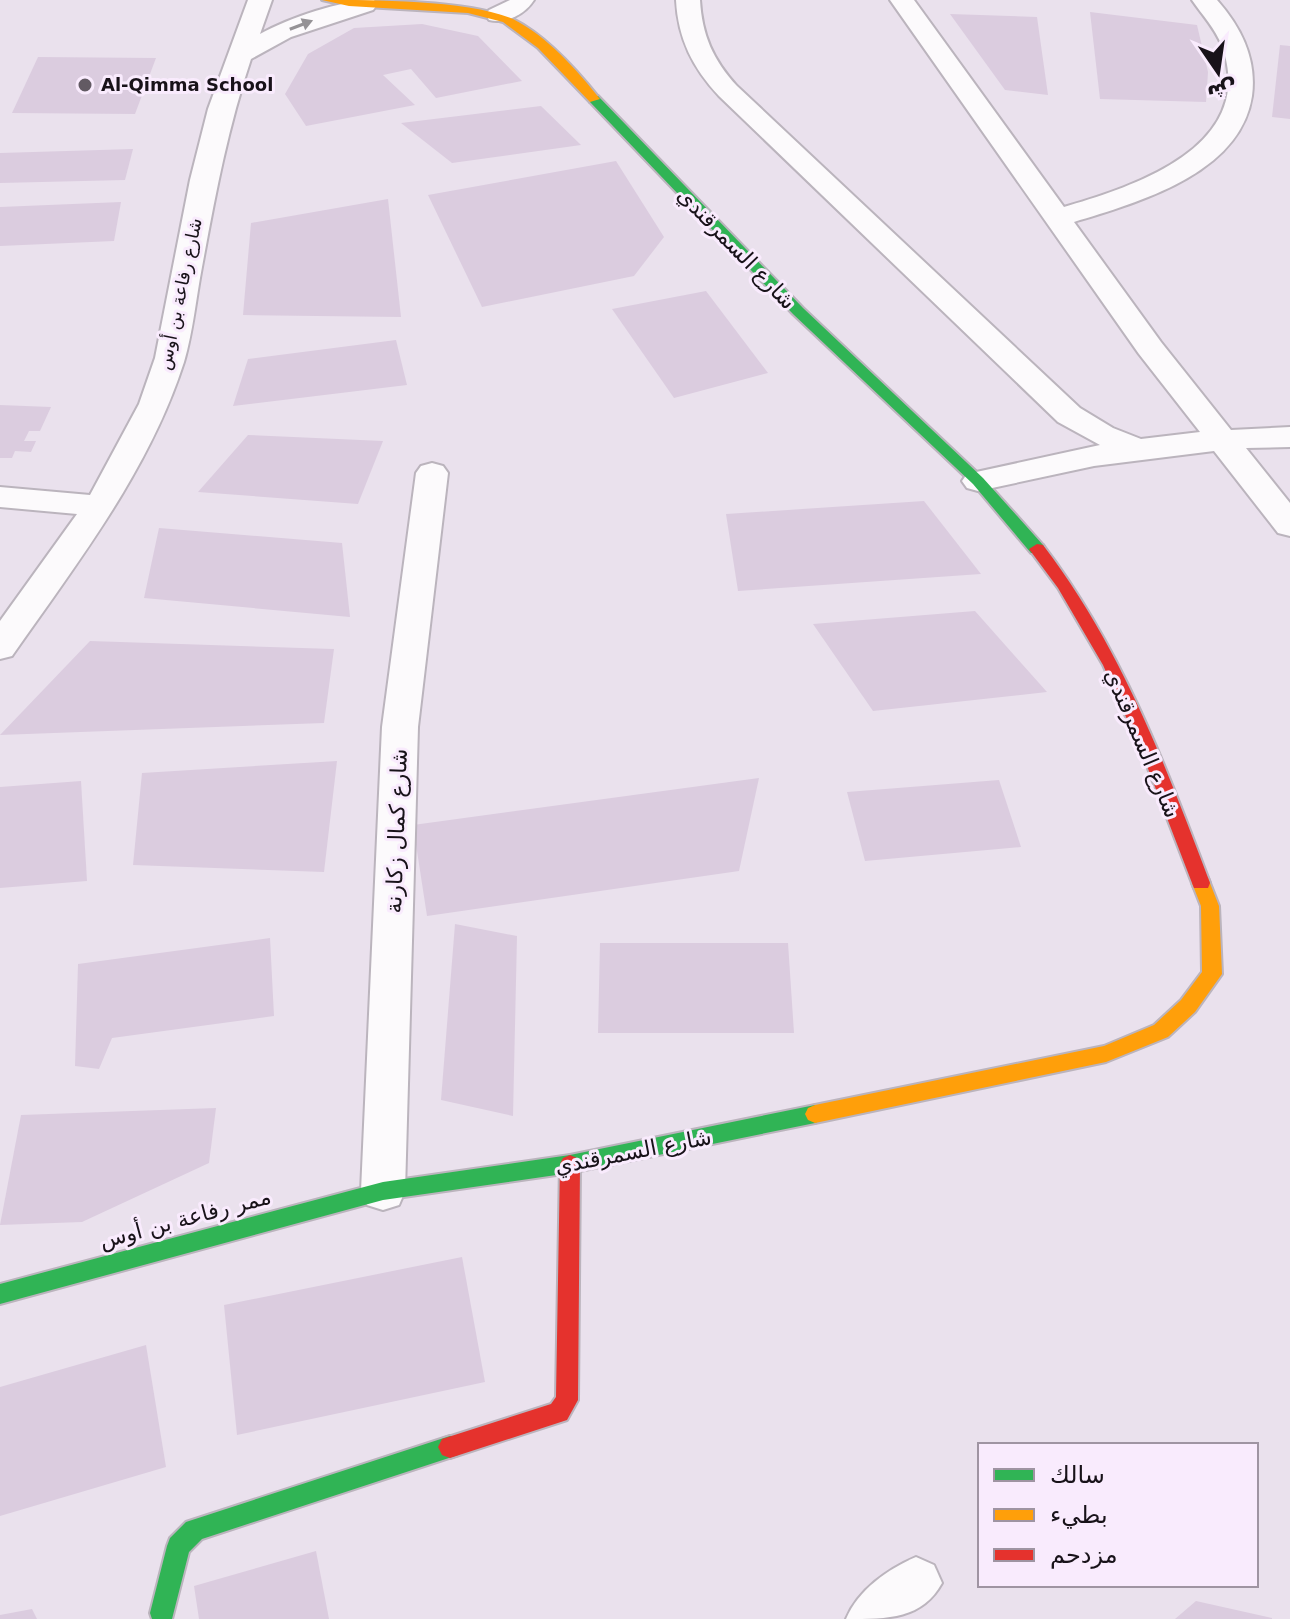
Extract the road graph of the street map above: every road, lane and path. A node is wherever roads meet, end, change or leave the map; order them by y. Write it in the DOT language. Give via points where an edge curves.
graph roads {
  1 [pos="260,0"];
  2 [pos="328,0"];
  3 [pos="522,0"];
  4 [pos="688,0"];
  5 [pos="902,0"];
  6 [pos="1204,0"];
  7 [pos="365,5"];
  8 [pos="498,15"];
  9 [pos="241,55"];
  10 [pos="1057,218"];
  11 [pos="1290,437"];
  12 [pos="1223,438"];
  13 [pos="1135,448"];
  14 [pos="432,473"];
  15 [pos="978,481"];
  16 [pos="0,497"];
  17 [pos="100,506"];
  18 [pos="1290,525"];
  19 [pos="0,647"];
  20 [pos="570,1164"];
  21 [pos="383,1191"];
  22 [pos="0,1294"];
  23 [pos="916,1583"];
  24 [pos="162,1613"];
  25 [pos="872,1619"];
  1 -- 9 [label="street, شارع رفاعة بن أوس"];
  2 -- 7 [label="street, شارع السمرقندي"];
  3 -- 8 [label="street"];
  4 -- 13 [label="street" via="699,56 728,91 1069,415"];
  5 -- 10 [label="street"];
  6 -- 10 [label="street" via="1231,36 1240,63 1241,95 1233,122 1214,147 1184,168 1104,204"];
  7 -- 8 [label="street, شارع السمرقندي" via="451,6"];
  9 -- 7 [label="street, شارع السمرقندي, one-way" via="282,32"];
  8 -- 15 [label="street, شارع السمرقندي" via="557,61 798,311"];
  9 -- 17 [label="street, شارع رفاعة بن أوس" via="204,180 170,358 154,404"];
  10 -- 12 [label="street" via="1150,348"];
  11 -- 12 [label="street"];
  12 -- 13 [label="street"];
  12 -- 18 [label="street"];
  13 -- 15 [label="street"];
  14 -- 21 [label="street, شارع كمال زكارنة" via="400,727"];
  15 -- 20 [label="street, شارع السمرقندي" via="1057,572 1108,661 1149,749 1210,906 1212,974 1161,1031 1106,1054"];
  16 -- 17 [label="street"];
  17 -- 19 [label="street, شارع رفاعة بن أوس"];
  20 -- 21 [label="street, شارع السمرقندي"];
  20 -- 24 [label="street" via="567,1400 559,1412 194,1530 179,1546"];
  21 -- 22 [label="street, ممر رفاعة بن أوس"];
  23 -- 25 [label="street"];
}
